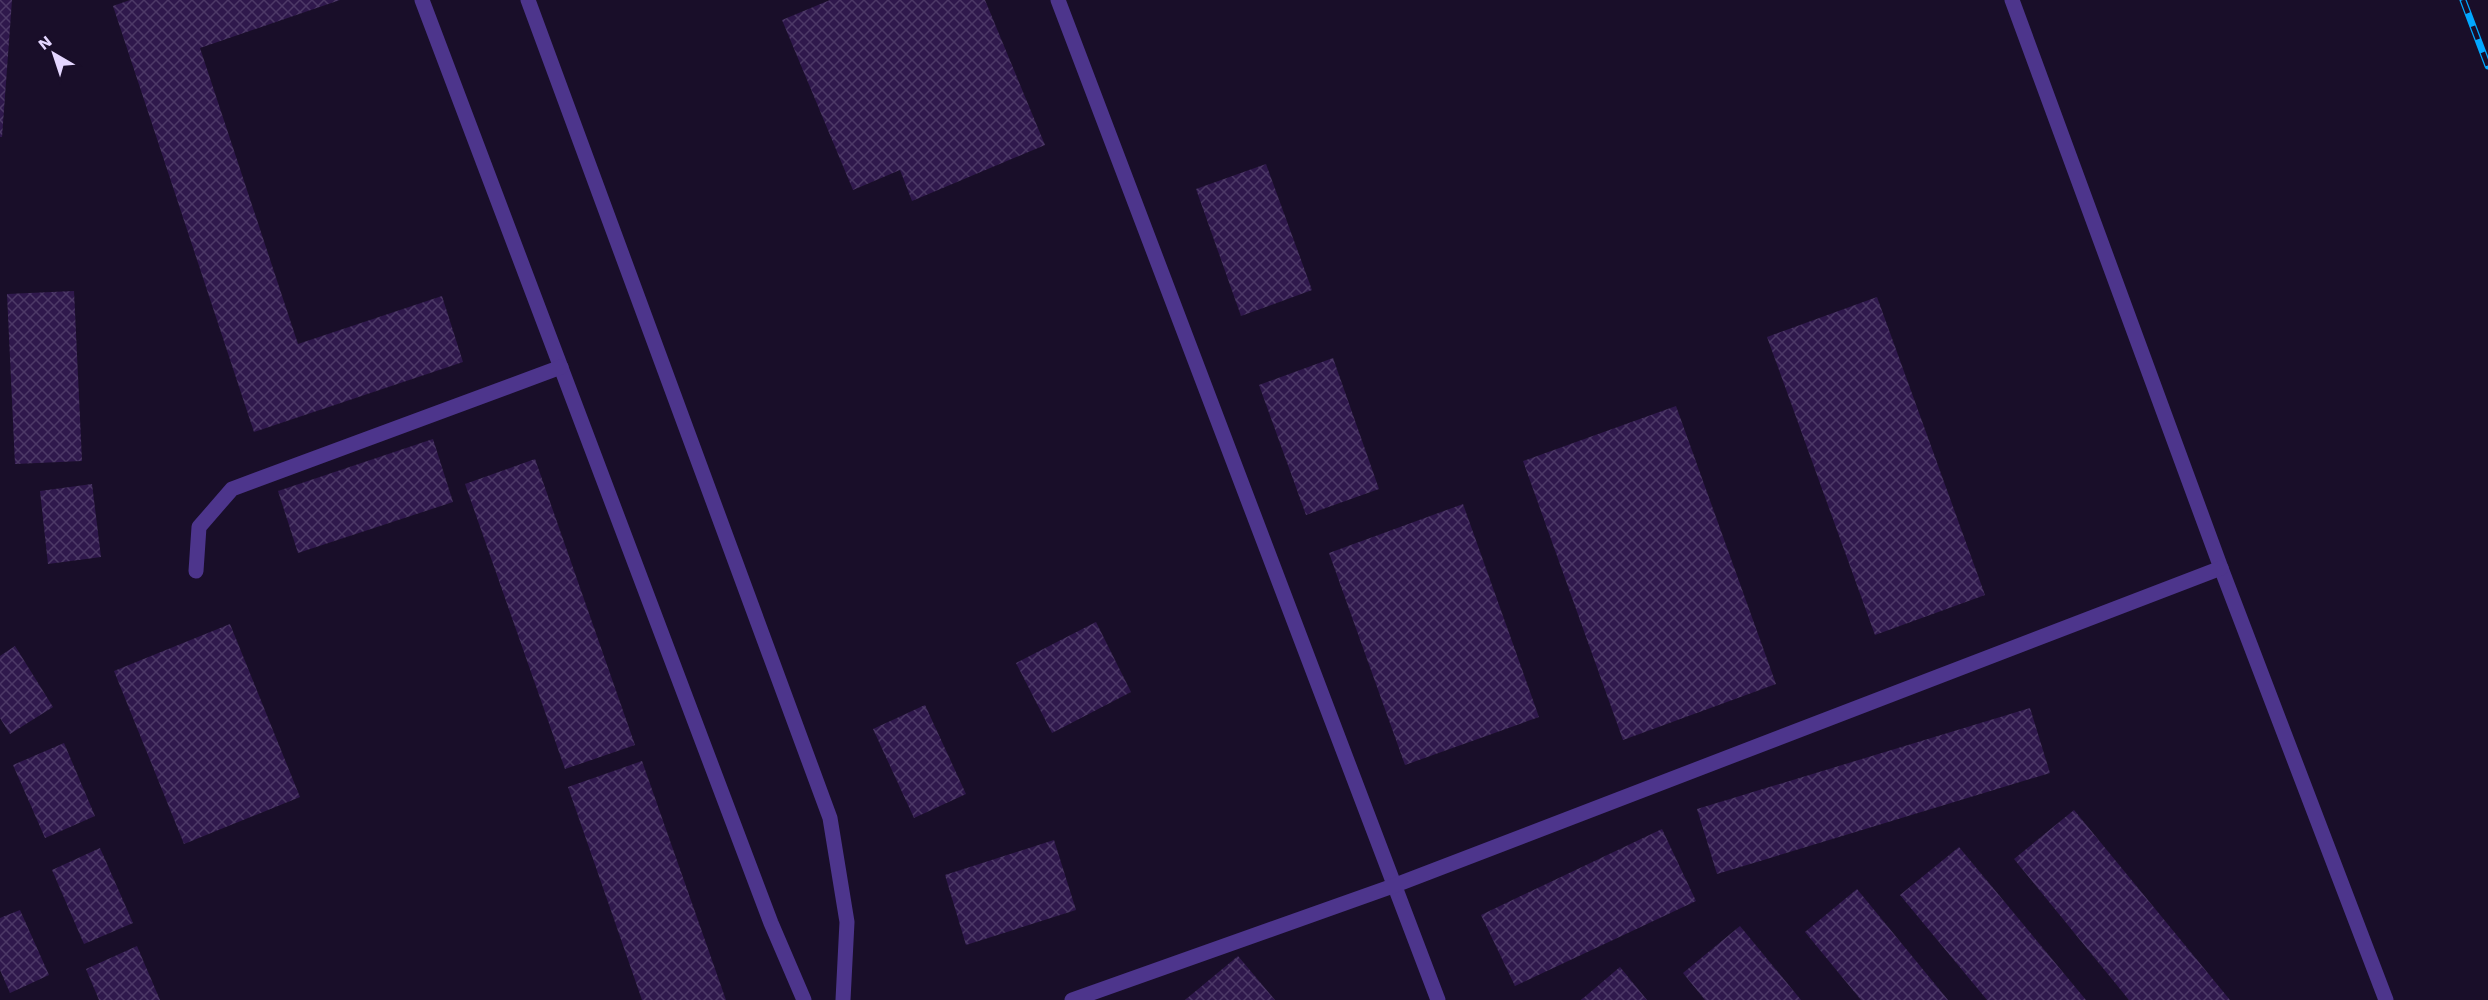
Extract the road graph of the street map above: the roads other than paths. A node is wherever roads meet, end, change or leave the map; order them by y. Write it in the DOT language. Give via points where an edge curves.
graph roads {
  1 [pos="422,0"];
  2 [pos="528,0"];
  3 [pos="1058,0"];
  4 [pos="2012,0"];
  5 [pos="561,367"];
  6 [pos="2221,568"];
  7 [pos="196,572"];
  8 [pos="1393,886"];
  9 [pos="804,1000"];
  10 [pos="843,1000"];
  11 [pos="1072,1000"];
  12 [pos="1438,1000"];
  13 [pos="2386,1000"];
  1 -- 5 [label="lane"];
  2 -- 10 [label="lane" via="830,818 848,922"];
  3 -- 8 [label="lane"];
  4 -- 6 [label="lane"];
  5 -- 7 [label="lane" via="232,489 199,527"];
  5 -- 9 [label="lane"];
  6 -- 8 [label="lane"];
  6 -- 13 [label="lane"];
  8 -- 11 [label="lane"];
  8 -- 12 [label="lane"];
}
